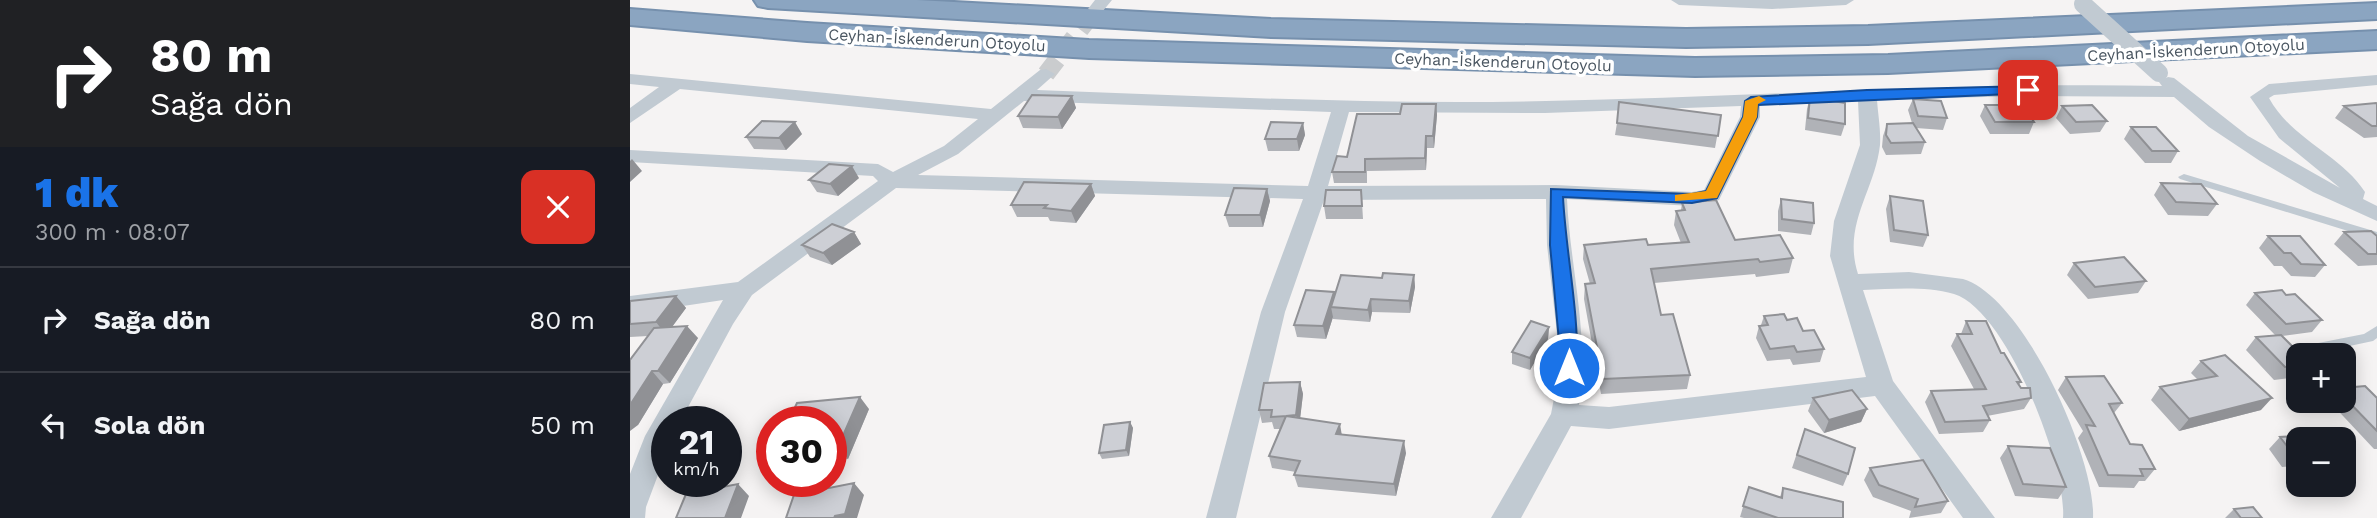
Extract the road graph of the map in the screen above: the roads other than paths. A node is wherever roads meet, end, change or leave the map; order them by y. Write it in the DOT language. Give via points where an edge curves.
graph roads {
  1 [pos="768,0"];
  2 [pos="1679,0"];
  3 [pos="1846,0"];
  4 [pos="1807,1"];
  5 [pos="2080,2"];
  6 [pos="2377,10"];
  7 [pos="630,17"];
  8 [pos="2377,40"];
  9 [pos="1046,74"];
  10 [pos="630,79"];
  11 [pos="2377,80"];
  12 [pos="676,84"];
  13 [pos="2178,92"];
  14 [pos="1867,94"];
  15 [pos="1022,95"];
  16 [pos="1751,101"];
  17 [pos="1342,105"];
  18 [pos="998,115"];
  19 [pos="630,117"];
  20 [pos="630,156"];
  21 [pos="2184,177"];
  22 [pos="891,181"];
  23 [pos="1556,192"];
  24 [pos="1316,193"];
  25 [pos="2352,202"];
  26 [pos="2377,214"];
  27 [pos="2377,236"];
  28 [pos="1849,282"];
  29 [pos="744,289"];
  30 [pos="630,305"];
  31 [pos="2377,331"];
  32 [pos="2343,343"];
  33 [pos="1881,385"];
  34 [pos="1564,415"];
  35 [pos="630,518"];
  36 [pos="1221,518"];
  37 [pos="1506,518"];
  38 [pos="1980,518"];
  39 [pos="2078,518"];
  1 -- 6 [label="highway, Ceyhan-İskenderun Otoyolu" via="1258,28 1686,38 1868,35"];
  2 -- 4 [label="street" via="1729,4"];
  3 -- 4 [label="street"];
  5 -- 13 [label="street, bridge"];
  7 -- 8 [label="highway, Ceyhan-İskenderun Otoyolu" via="1089,49 1695,68 1888,64"];
  9 -- 15 [label="street"];
  10 -- 12 [label="street"];
  11 -- 25 [label="street" via="2269,90 2259,97 2286,132 2348,184 2354,192"];
  12 -- 18 [label="street"];
  12 -- 19 [label="street"];
  13 -- 14 [label="street" via="2077,88"];
  13 -- 25 [label="street" via="2233,138"];
  14 -- 16 [label="street"];
  14 -- 28 [label="street" via="1870,145 1845,221 1841,256"];
  15 -- 17 [label="street"];
  15 -- 18 [label="street"];
  16 -- 17 [label="street" via="1541,107"];
  16 -- 23 [label="street" via="1750,117 1712,195"];
  17 -- 24 [label="street"];
  18 -- 22 [label="street" via="951,150"];
  20 -- 22 [label="street" via="878,170"];
  21 -- 27 [label="lane"];
  22 -- 24 [label="street"];
  22 -- 29 [label="street"];
  23 -- 24 [label="street"];
  23 -- 34 [label="street" via="1570,343"];
  24 -- 36 [label="street" via="1273,312"];
  25 -- 26 [label="street"];
  28 -- 33 [label="street"];
  28 -- 39 [label="street" via="1909,280 1964,287 2002,318 2023,350 2062,439"];
  29 -- 30 [label="street"];
  29 -- 35 [label="street" via="723,318 659,436"];
  31 -- 32 [label="lane" via="2368,338"];
  33 -- 34 [label="street" via="1609,418"];
  33 -- 38 [label="street"];
  34 -- 37 [label="street"];
}
